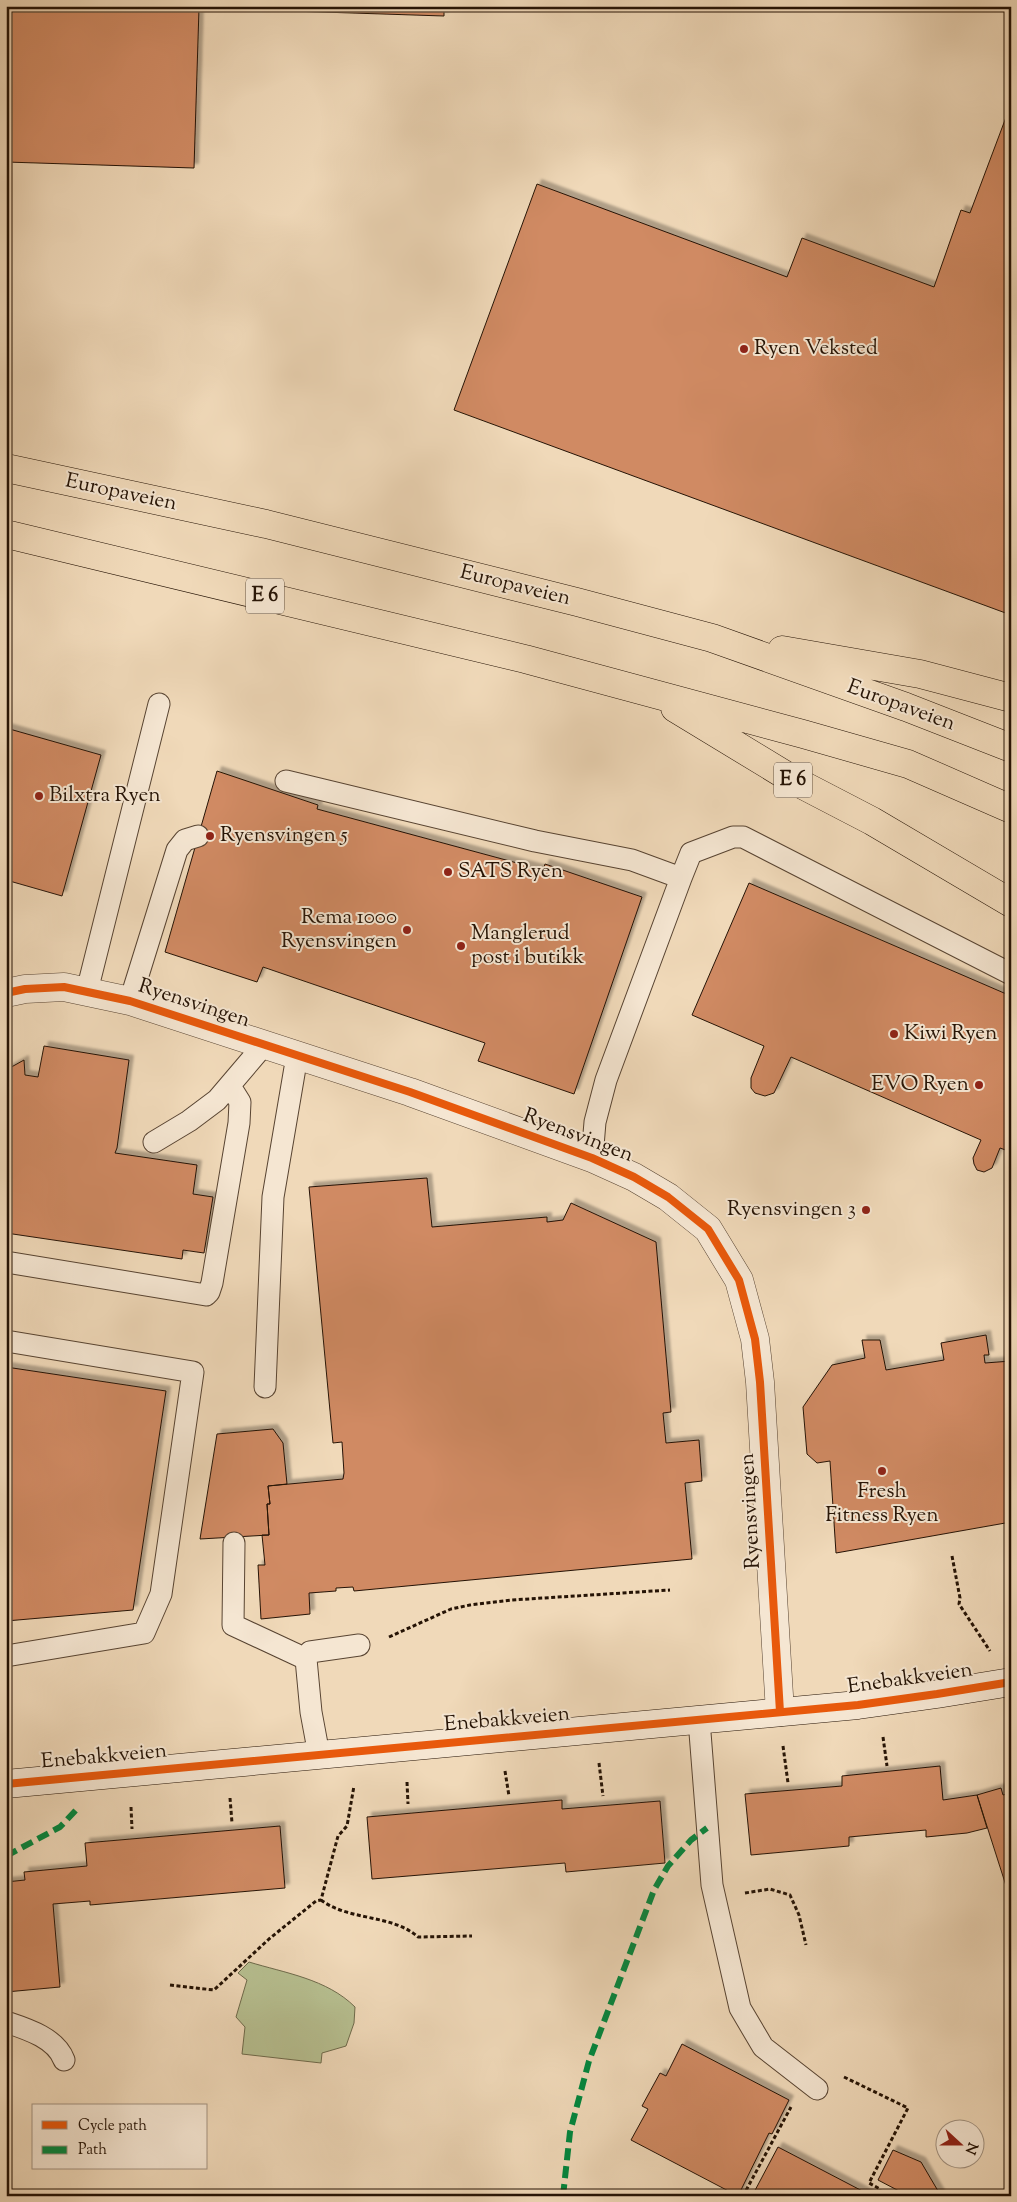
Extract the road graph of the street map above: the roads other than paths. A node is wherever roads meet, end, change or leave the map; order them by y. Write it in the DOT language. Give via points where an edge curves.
graph roads {
  1 [pos="6,468"];
  2 [pos="6,534"];
  3 [pos="712,638"];
  4 [pos="648,692"];
  5 [pos="1011,698"];
  6 [pos="159,704"];
  7 [pos="1011,748"];
  8 [pos="286,781"];
  9 [pos="1011,809"];
  10 [pos="198,836"];
  11 [pos="681,878"];
  12 [pos="1011,903"];
  13 [pos="1011,974"];
  14 [pos="87,991"];
  15 [pos="6,993"];
  16 [pos="130,1001"];
  17 [pos="263,1046"];
  18 [pos="297,1056"];
  19 [pos="230,1086"];
  20 [pos="154,1142"];
  21 [pos="592,1158"];
  22 [pos="6,1262"];
  23 [pos="6,1341"];
  24 [pos="265,1387"];
  25 [pos="234,1543"];
  26 [pos="359,1645"];
  27 [pos="6,1656"];
  28 [pos="306,1659"];
  29 [pos="1011,1682"];
  30 [pos="780,1712"];
  31 [pos="699,1720"];
  32 [pos="319,1755"];
  33 [pos="6,1784"];
  34 [pos="6,2022"];
  35 [pos="64,2060"];
  36 [pos="811,2084"];
  1 -- 3 [label="highway, Europaveien" via="266,524"];
  2 -- 4 [label="highway, E 6"];
  3 -- 5 [label="highway" via="920,674"];
  3 -- 7 [label="highway, Europaveien"];
  4 -- 9 [label="highway, E 6" via="908,764"];
  4 -- 12 [label="highway, E 6" via="795,781 872,821"];
  6 -- 14 [label="lane"];
  8 -- 11 [label="lane" via="535,841 632,860"];
  10 -- 16 [label="lane" via="185,840 178,850"];
  11 -- 13 [label="lane" via="691,853 733,837 744,837"];
  11 -- 21 [label="lane" via="606,1080 595,1122"];
  14 -- 15 [label="street, Ryensvingen" via="64,988"];
  14 -- 16 [label="street, Ryensvingen"];
  16 -- 17 [label="street, Ryensvingen"];
  17 -- 18 [label="street, Ryensvingen"];
  17 -- 19 [label="lane"];
  18 -- 21 [label="street, Ryensvingen" via="410,1092"];
  18 -- 24 [label="lane" via="273,1197"];
  19 -- 20 [label="lane" via="218,1100"];
  19 -- 22 [label="lane" via="240,1102 239,1123 212,1282 206,1295"];
  21 -- 30 [label="street, Ryensvingen" via="668,1197 708,1229 739,1280 755,1339 760,1382"];
  23 -- 27 [label="lane" via="193,1372 161,1594 144,1633"];
  25 -- 28 [label="lane" via="233,1625"];
  26 -- 28 [label="lane" via="310,1652"];
  28 -- 32 [label="lane"];
  29 -- 30 [label="street, Enebakkveien"];
  30 -- 31 [label="street, Enebakkveien"];
  31 -- 32 [label="street, Enebakkveien"];
  31 -- 36 [label="lane" via="712,1885 740,2008 763,2048"];
  32 -- 33 [label="street, Enebakkveien"];
  34 -- 35 [label="lane" via="36,2033 60,2049"];
}
